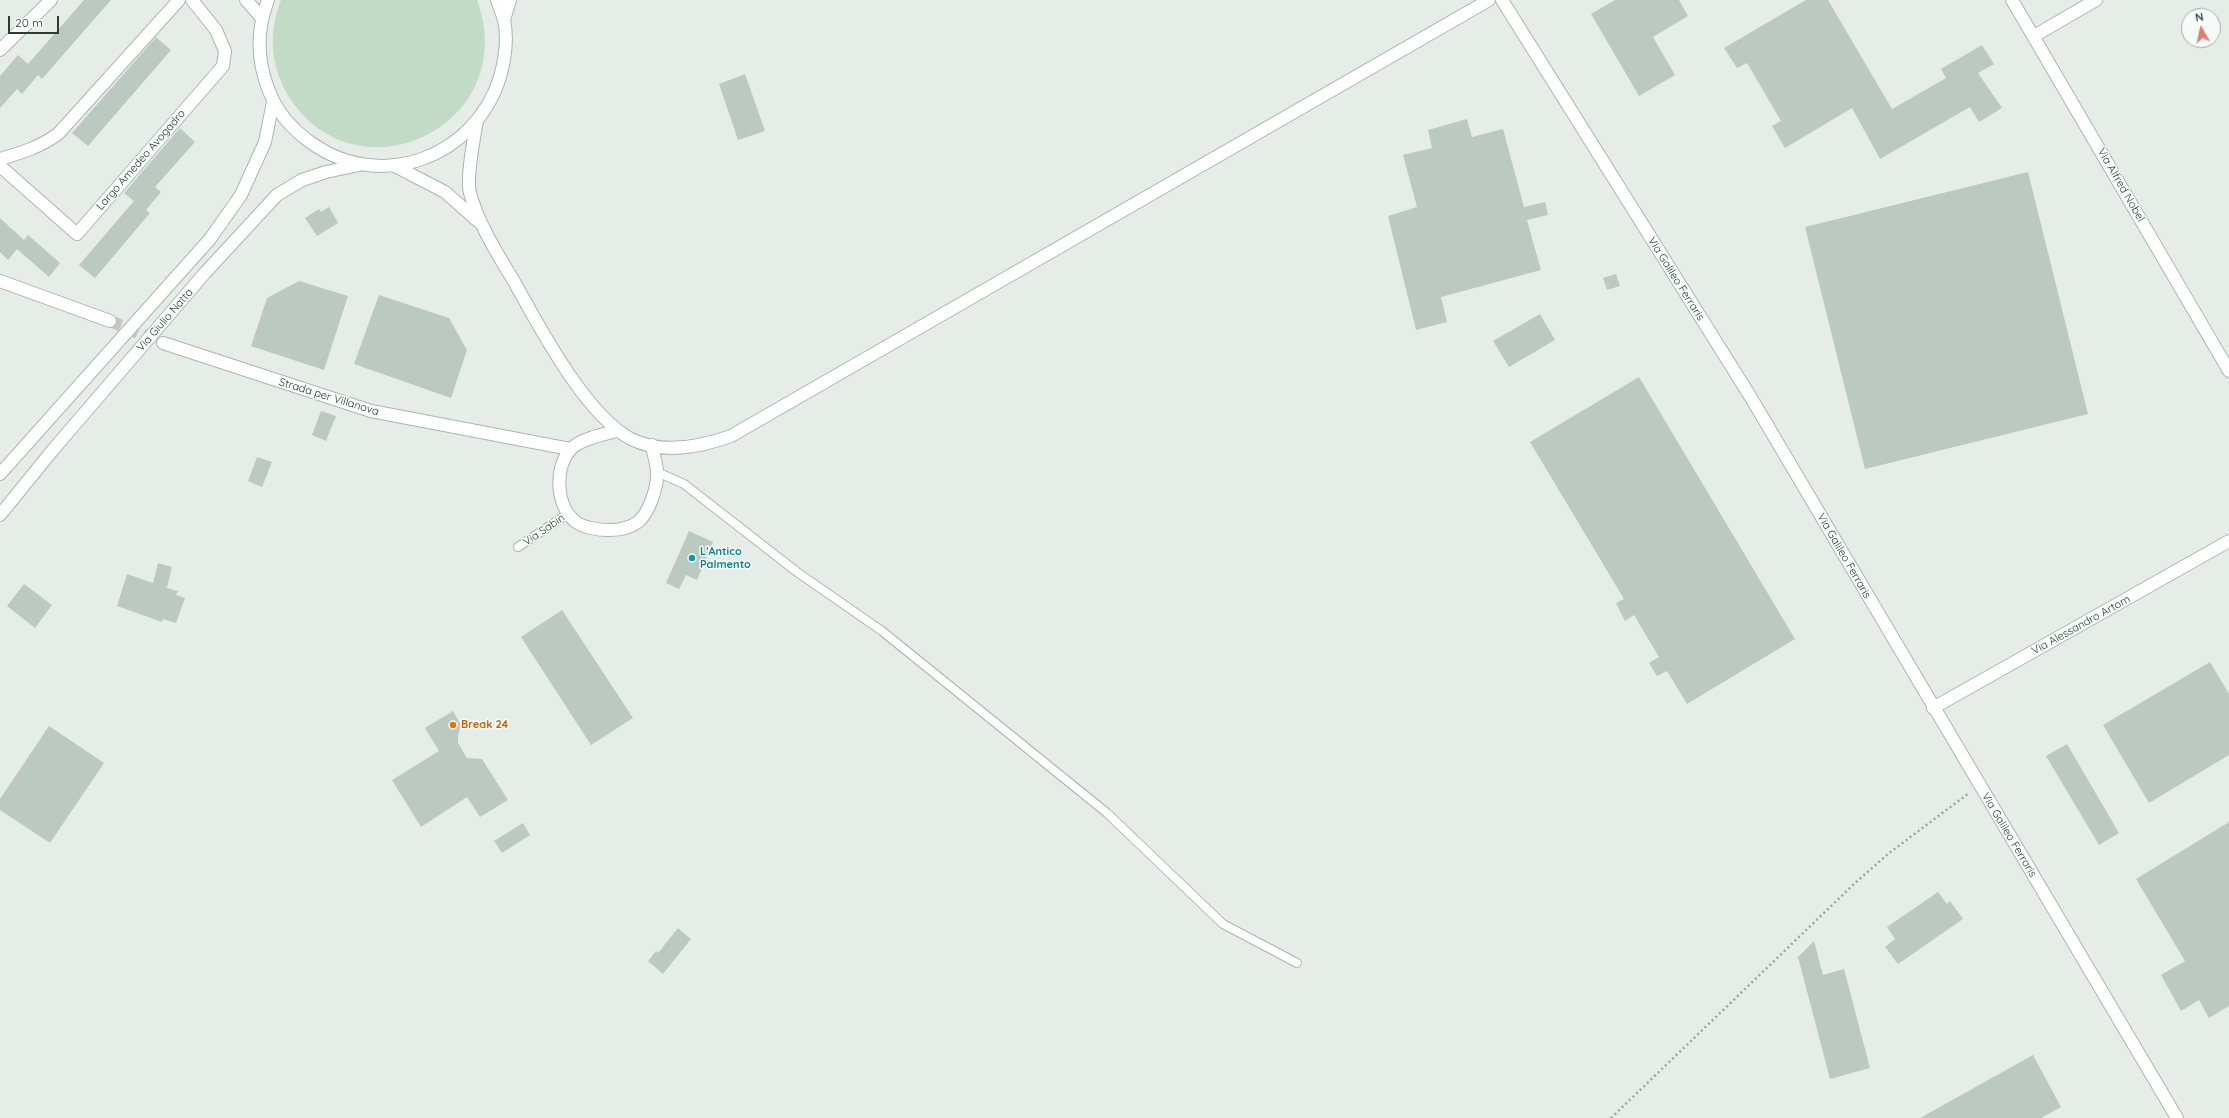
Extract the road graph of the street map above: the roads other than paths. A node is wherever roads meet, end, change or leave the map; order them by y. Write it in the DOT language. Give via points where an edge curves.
graph roads {
  1 [pos="51,0"];
  2 [pos="179,0"];
  3 [pos="192,0"];
  4 [pos="246,0"];
  5 [pos="268,0"];
  6 [pos="497,0"];
  7 [pos="510,0"];
  8 [pos="1489,0"];
  9 [pos="1502,0"];
  10 [pos="2012,0"];
  11 [pos="2096,0"];
  12 [pos="261,17"];
  13 [pos="504,20"];
  14 [pos="2034,36"];
  15 [pos="0,50"];
  16 [pos="273,102"];
  17 [pos="477,121"];
  18 [pos="0,159"];
  19 [pos="358,165"];
  20 [pos="393,165"];
  21 [pos="0,166"];
  22 [pos="482,225"];
  23 [pos="0,281"];
  24 [pos="110,322"];
  25 [pos="163,343"];
  26 [pos="2229,371"];
  27 [pos="617,431"];
  28 [pos="652,446"];
  29 [pos="570,449"];
  30 [pos="657,472"];
  31 [pos="0,474"];
  32 [pos="569,513"];
  33 [pos="0,516"];
  34 [pos="2229,541"];
  35 [pos="518,547"];
  36 [pos="1933,708"];
  37 [pos="1297,964"];
  38 [pos="2177,1118"];
  1 -- 15 [label="street"];
  2 -- 18 [label="street" via="58,134 30,150"];
  3 -- 21 [label="street, Largo Amedeo Avogadro" via="216,30 225,51 223,66 77,234"];
  4 -- 12 [label="street"];
  5 -- 12 [label="street"];
  6 -- 13 [label="street"];
  7 -- 13 [label="street"];
  8 -- 28 [label="street" via="731,436 683,448"];
  9 -- 36 [label="street, Via Galileo Ferraris" via="1750,396"];
  10 -- 14 [label="street, Via Alfred Nobel"];
  11 -- 14 [label="street"];
  12 -- 16 [label="street" via="259,53 262,75"];
  13 -- 17 [label="street" via="505,59 494,97"];
  14 -- 26 [label="street, Via Alfred Nobel"];
  16 -- 19 [label="street" via="295,131 312,144 324,152"];
  16 -- 31 [label="street, Via Giulio Natta" via="262,149 241,195 210,239"];
  17 -- 20 [label="street" via="472,129 440,152"];
  17 -- 22 [label="street" via="472,149 470,191"];
  19 -- 20 [label="street"];
  19 -- 33 [label="street, Via Giulio Natta" via="302,180 276,195 199,280 52,451"];
  20 -- 22 [label="street" via="445,192"];
  22 -- 27 [label="street" via="557,358"];
  23 -- 24 [label="street"];
  25 -- 29 [label="street, Strada per Villanova" via="371,411"];
  27 -- 28 [label="street"];
  27 -- 29 [label="street" via="592,437"];
  28 -- 30 [label="street"];
  29 -- 32 [label="street" via="562,464 559,484 562,502"];
  30 -- 32 [label="street" via="655,496 638,522 619,530 600,530 577,523"];
  30 -- 37 [label="lane" via="684,484 797,572 882,631 1107,813 1223,924"];
  32 -- 35 [label="lane, Via Sabin"];
  34 -- 36 [label="street, Via Alessandro Artom"];
  36 -- 38 [label="street, Via Galileo Ferraris"];
}
